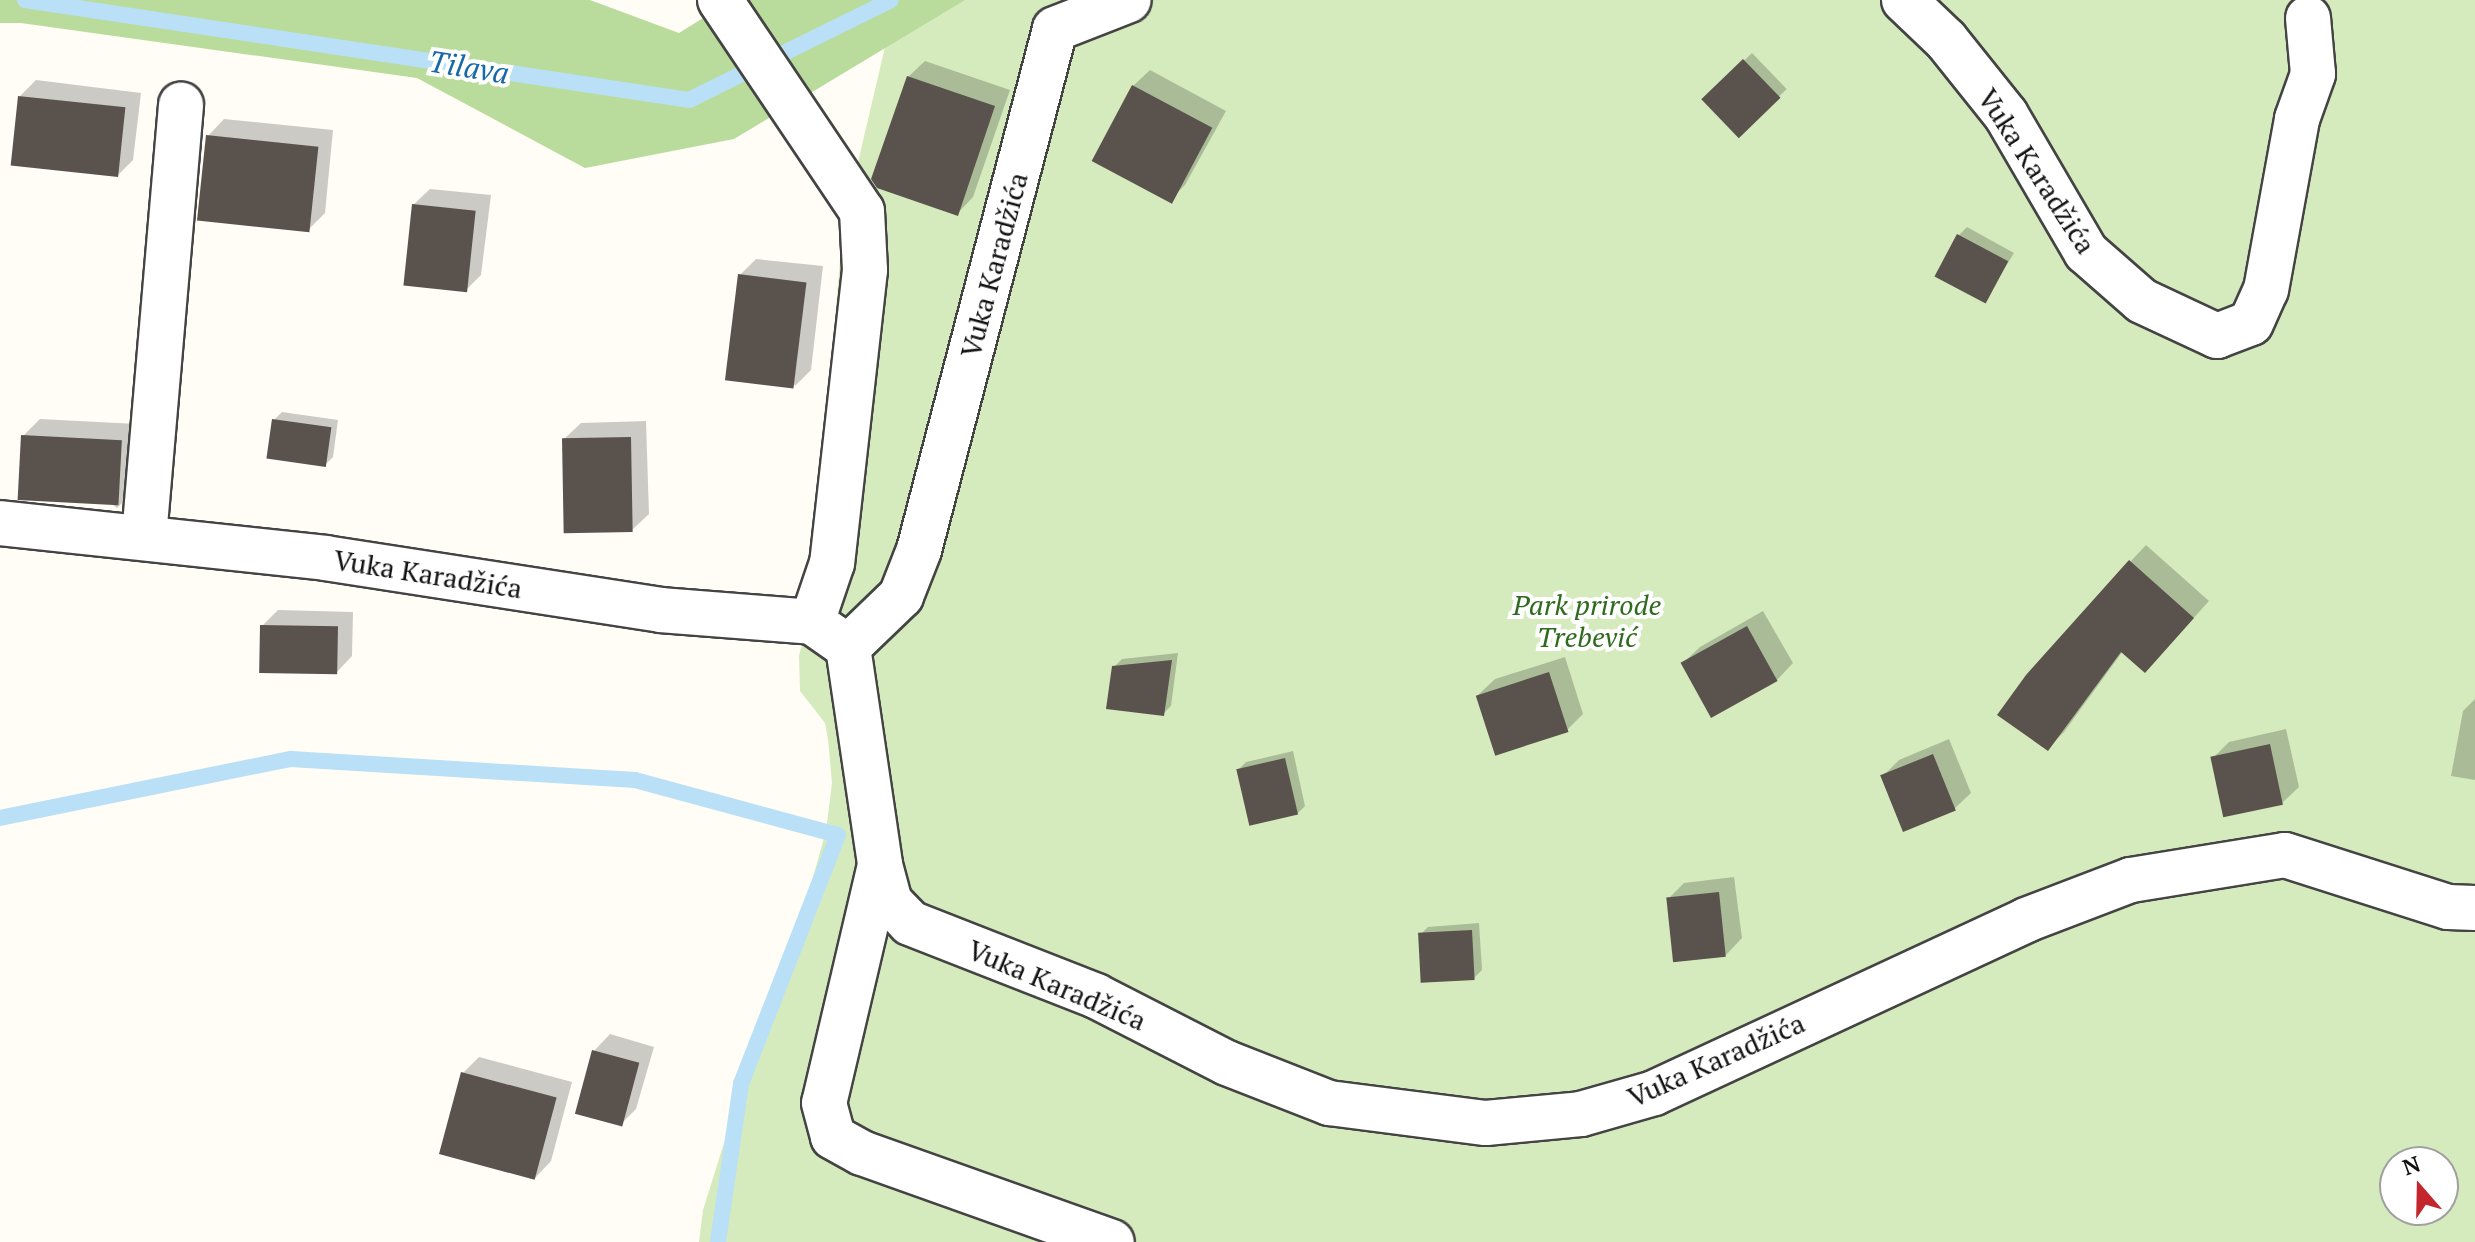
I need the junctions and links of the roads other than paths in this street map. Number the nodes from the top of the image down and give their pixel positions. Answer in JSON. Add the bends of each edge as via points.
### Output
{"nodes":[{"id":1,"x":1129,"y":0,"type":"edge"},
{"id":2,"x":1904,"y":0,"type":"edge"},
{"id":3,"x":1046,"y":15,"type":"edge"},
{"id":4,"x":732,"y":17,"type":"edge"},
{"id":5,"x":2308,"y":18,"type":"dead end"},
{"id":6,"x":181,"y":105,"type":"dead end"},
{"id":7,"x":0,"y":523,"type":"edge"},
{"id":8,"x":144,"y":537,"type":"junction"},
{"id":9,"x":812,"y":622,"type":"junction"},
{"id":10,"x":848,"y":647,"type":"junction"},
{"id":11,"x":880,"y":865,"type":"junction"},
{"id":12,"x":2475,"y":908,"type":"edge"},
{"id":13,"x":1112,"y":1242,"type":"edge"}],
"edges":[{"from":1,"to":3,"type":"street","name":"Vuka Karadžića"},
{"from":2,"to":5,"type":"street","name":"Vuka Karadžića","via":[[1946,40],[2006,115],[2086,252],[2142,301],[2217,336],[2251,323],[2266,290],[2297,119],[2313,74]]},
{"from":3,"to":10,"type":"street","name":"Vuka Karadžića","via":[[919,550],[901,596]]},
{"from":4,"to":9,"type":"street","via":[[862,211],[865,270],[832,563]]},
{"from":6,"to":8,"type":"street"},
{"from":7,"to":8,"type":"street","name":"Vuka Karadžića"},
{"from":8,"to":9,"type":"street","name":"Vuka Karadžića","via":[[325,558],[660,610]]},
{"from":9,"to":10,"type":"street"},
{"from":10,"to":11,"type":"street","name":"Vuka Karadžića"},
{"from":11,"to":12,"type":"street","name":"Vuka Karadžića","via":[[890,902],[910,923],[1096,996],[1227,1063],[1329,1103],[1486,1123],[1581,1114],[1654,1093],[2026,920],[2131,880],[2285,855],[2448,907]]},
{"from":11,"to":13,"type":"street","via":[[824,1103],[833,1137],[862,1153]]}]}
